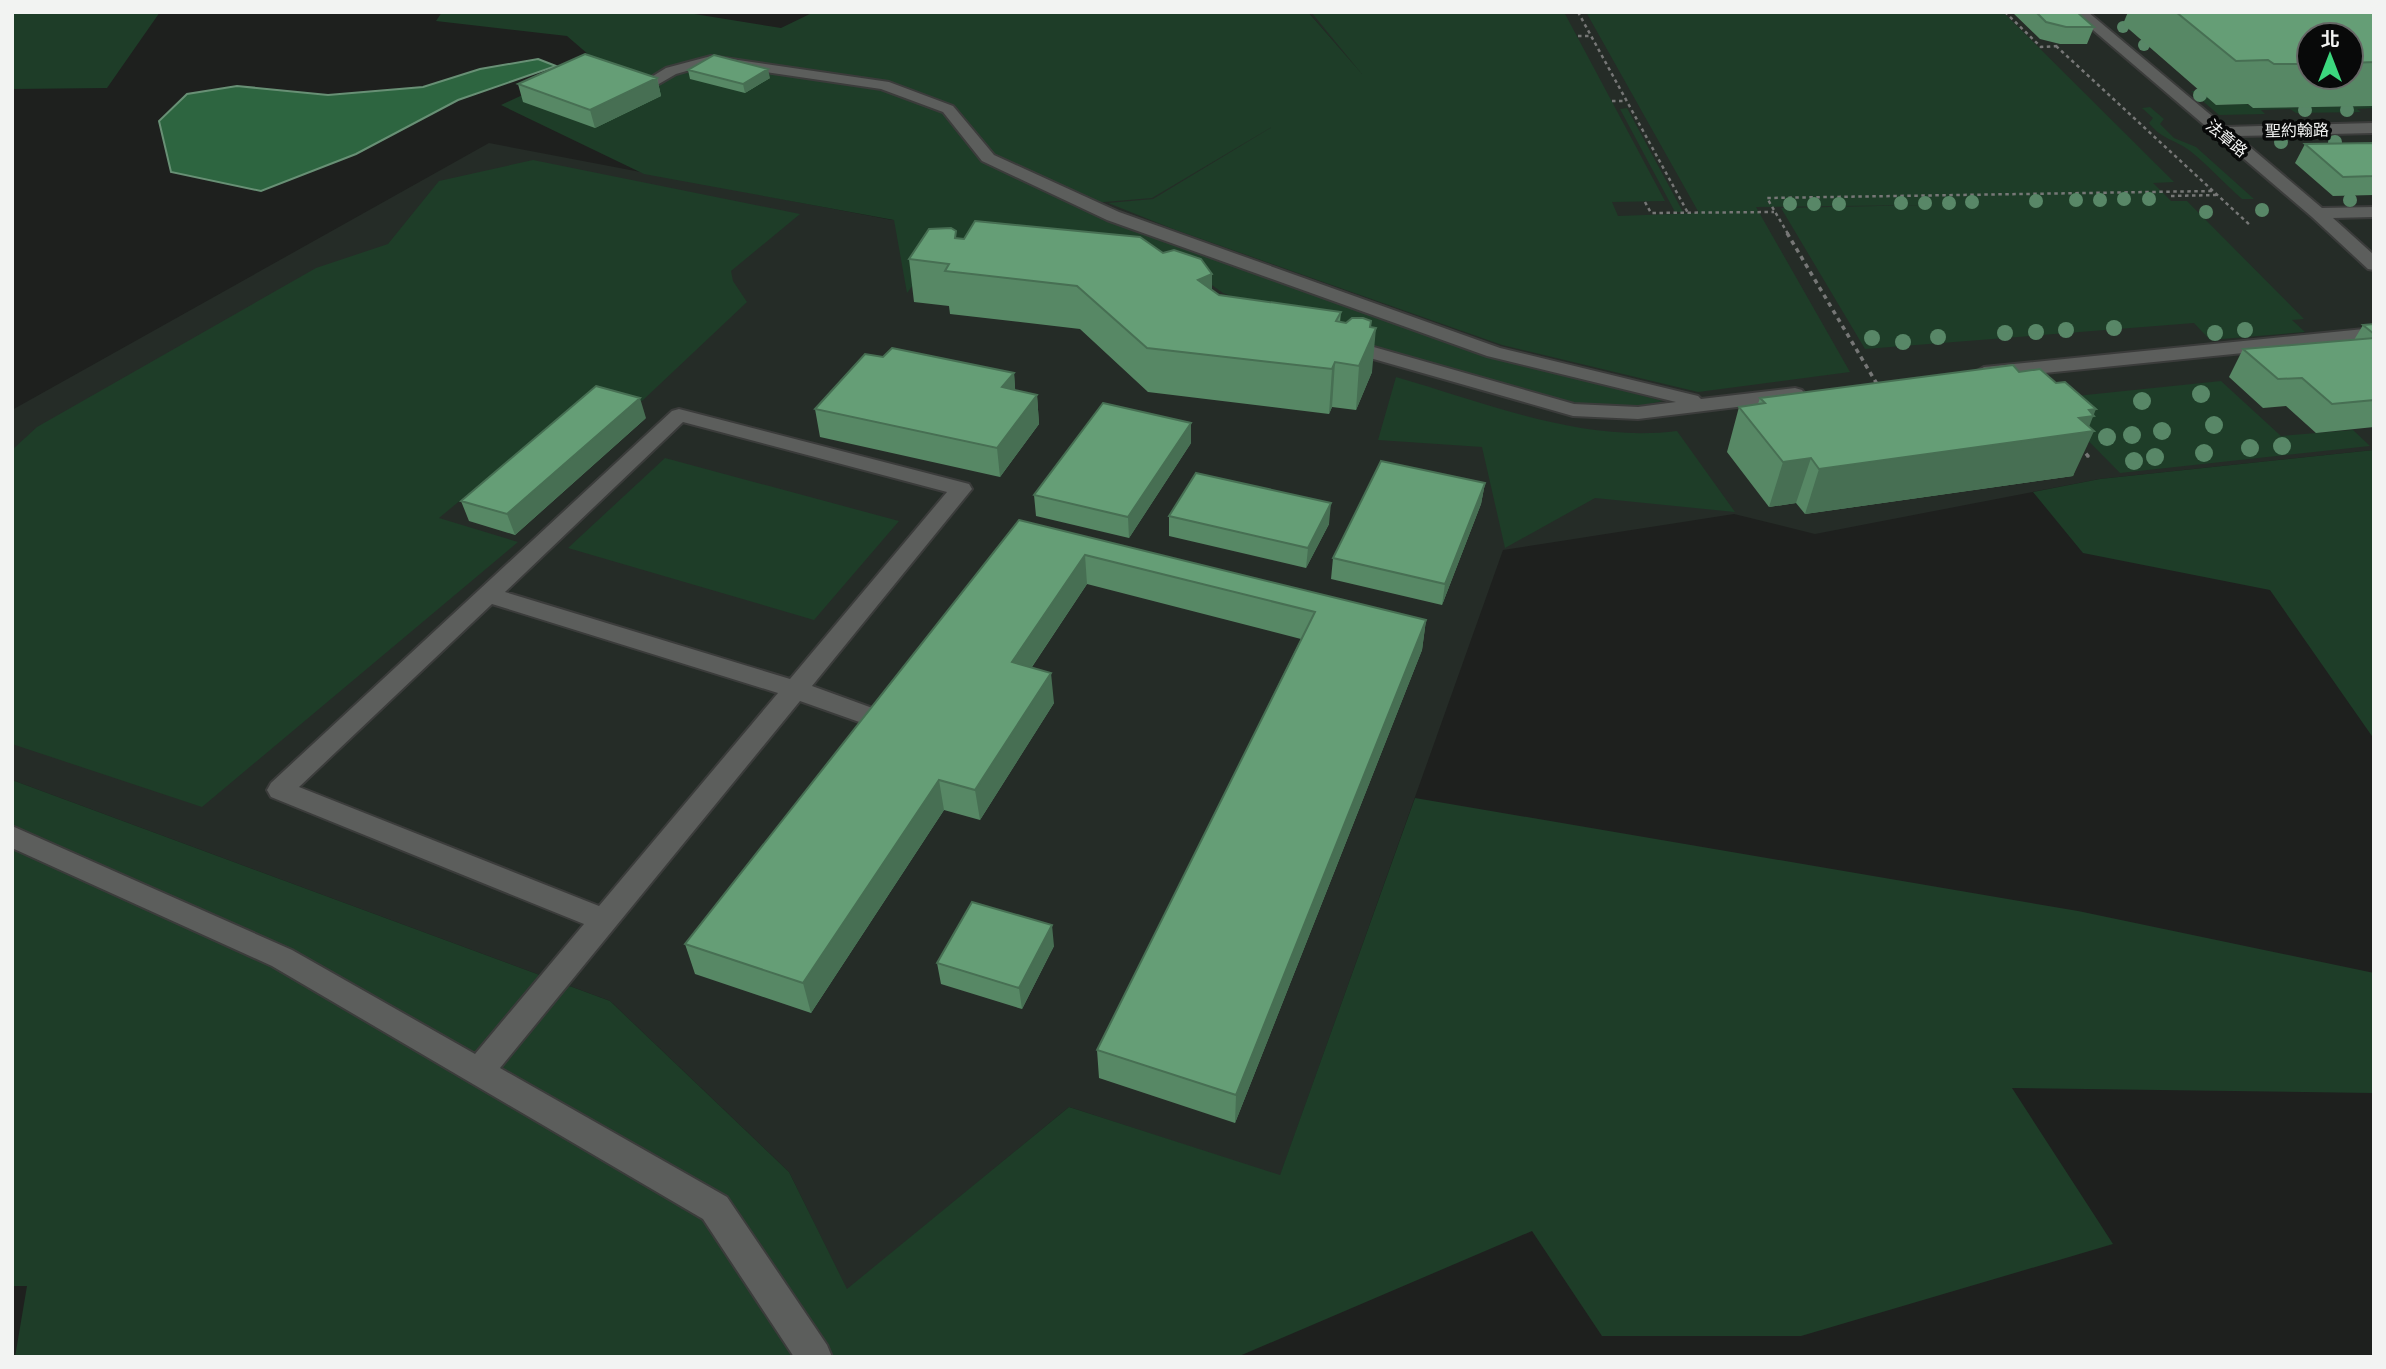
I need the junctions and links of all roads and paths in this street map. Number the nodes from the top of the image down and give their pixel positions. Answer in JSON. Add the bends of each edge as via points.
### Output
{"nodes":[{"id":1,"x":1578,"y":12,"type":"edge"},
{"id":2,"x":2079,"y":12,"type":"edge"},
{"id":3,"x":2006,"y":13,"type":"edge"},
{"id":4,"x":2027,"y":33,"type":"junction"},
{"id":5,"x":1578,"y":36,"type":"dead end"},
{"id":6,"x":1591,"y":36,"type":"junction"},
{"id":7,"x":2040,"y":39,"type":"edge"},
{"id":8,"x":640,"y":89,"type":"edge"},
{"id":9,"x":1626,"y":100,"type":"junction"},
{"id":10,"x":1612,"y":101,"type":"dead end"},
{"id":11,"x":2374,"y":128,"type":"edge"},
{"id":12,"x":2220,"y":132,"type":"junction"},
{"id":13,"x":2213,"y":191,"type":"junction"},
{"id":14,"x":2217,"y":195,"type":"junction"},
{"id":15,"x":2177,"y":201,"type":"dead end"},
{"id":16,"x":1645,"y":202,"type":"dead end"},
{"id":17,"x":1775,"y":212,"type":"junction"},
{"id":18,"x":2374,"y":212,"type":"edge"},
{"id":19,"x":1688,"y":213,"type":"junction"},
{"id":20,"x":2318,"y":213,"type":"junction"},
{"id":21,"x":2251,"y":226,"type":"dead end"},
{"id":22,"x":2374,"y":265,"type":"edge"},
{"id":23,"x":2374,"y":334,"type":"edge"},
{"id":24,"x":1325,"y":338,"type":"edge"},
{"id":25,"x":1968,"y":375,"type":"edge"},
{"id":26,"x":1877,"y":384,"type":"joint"},
{"id":27,"x":1705,"y":404,"type":"junction"},
{"id":28,"x":2079,"y":446,"type":"edge"},
{"id":29,"x":2073,"y":448,"type":"edge"},
{"id":30,"x":490,"y":595,"type":"junction"},
{"id":31,"x":796,"y":690,"type":"junction"},
{"id":32,"x":888,"y":723,"type":"edge"},
{"id":33,"x":12,"y":836,"type":"edge"},
{"id":34,"x":604,"y":920,"type":"junction"},
{"id":35,"x":479,"y":1072,"type":"junction"},
{"id":36,"x":815,"y":1357,"type":"edge"}],
"edges":[{"from":1,"to":6,"type":"path"},
{"from":2,"to":12,"type":"lane","name":"法章路"},
{"from":3,"to":4,"type":"path"},
{"from":4,"to":7,"type":"path"},
{"from":4,"to":13,"type":"path","via":[[2041,47],[2056,46]]},
{"from":5,"to":6,"type":"path"},
{"from":6,"to":9,"type":"path"},
{"from":8,"to":27,"type":"lane","via":[[671,71],[711,60],[884,85],[948,109],[988,158],[1113,216],[1494,352]]},
{"from":9,"to":10,"type":"path"},
{"from":9,"to":19,"type":"path"},
{"from":11,"to":12,"type":"lane","name":"聖約翰路"},
{"from":12,"to":20,"type":"lane","name":"法章路"},
{"from":13,"to":14,"type":"path"},
{"from":13,"to":17,"type":"path","via":[[1767,198]]},
{"from":14,"to":15,"type":"path","via":[[2171,196]]},
{"from":14,"to":21,"type":"path"},
{"from":16,"to":19,"type":"path","via":[[1651,213]]},
{"from":17,"to":19,"type":"path"},
{"from":17,"to":26,"type":"path"},
{"from":18,"to":20,"type":"lane"},
{"from":20,"to":22,"type":"lane","name":"法章路"},
{"from":23,"to":25,"type":"lane"},
{"from":24,"to":27,"type":"lane","via":[[1573,410],[1638,413]]},
{"from":26,"to":27,"type":"lane"},
{"from":28,"to":29,"type":"path","via":[[2088,456]]},
{"from":30,"to":31,"type":"lane"},
{"from":30,"to":31,"type":"lane","via":[[679,415],[961,489]]},
{"from":30,"to":34,"type":"lane","via":[[280,790]]},
{"from":31,"to":32,"type":"lane"},
{"from":31,"to":34,"type":"lane"},
{"from":33,"to":35,"type":"lane","via":[[282,958]]},
{"from":34,"to":35,"type":"lane"},
{"from":35,"to":36,"type":"lane","via":[[715,1208]]}]}
